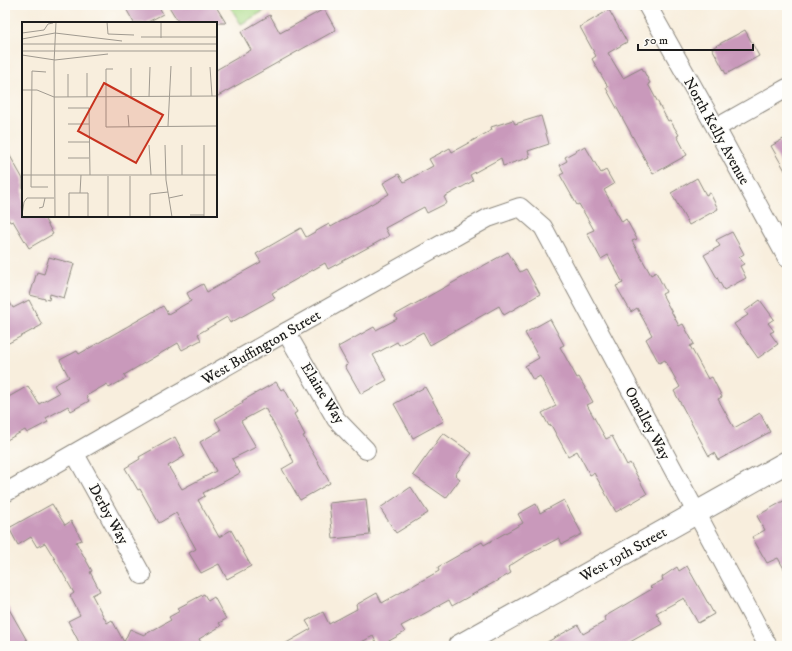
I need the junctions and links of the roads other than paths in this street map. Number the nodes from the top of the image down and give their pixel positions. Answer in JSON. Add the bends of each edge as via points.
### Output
{"nodes":[{"id":1,"x":647,"y":5,"type":"edge"},
{"id":2,"x":787,"y":88,"type":"edge"},
{"id":3,"x":716,"y":128,"type":"junction"},
{"id":4,"x":520,"y":207,"type":"joint"},
{"id":5,"x":787,"y":258,"type":"edge"},
{"id":6,"x":286,"y":332,"type":"junction"},
{"id":7,"x":366,"y":450,"type":"dead end"},
{"id":8,"x":75,"y":454,"type":"junction"},
{"id":9,"x":787,"y":462,"type":"edge"},
{"id":10,"x":5,"y":493,"type":"edge"},
{"id":11,"x":696,"y":513,"type":"junction"},
{"id":12,"x":142,"y":575,"type":"dead end"},
{"id":13,"x":459,"y":646,"type":"edge"},
{"id":14,"x":768,"y":646,"type":"edge"}],
"edges":[{"from":1,"to":3,"type":"street","name":"North Kelly Avenue"},
{"from":2,"to":3,"type":"street"},
{"from":3,"to":5,"type":"street","name":"North Kelly Avenue"},
{"from":4,"to":6,"type":"street","name":"West Buffington Street","via":[[488,218]]},
{"from":4,"to":11,"type":"street","name":"Omalley Way","via":[[543,228]]},
{"from":6,"to":7,"type":"street","name":"Elaine Way","via":[[336,419]]},
{"from":6,"to":8,"type":"street","name":"West Buffington Street"},
{"from":8,"to":10,"type":"street","name":"West Buffington Street"},
{"from":8,"to":12,"type":"street","name":"Derby Way"},
{"from":9,"to":11,"type":"main road","name":"West 19th Street"},
{"from":11,"to":13,"type":"main road","name":"West 19th Street"},
{"from":11,"to":14,"type":"street","name":"Omalley Way"}]}
